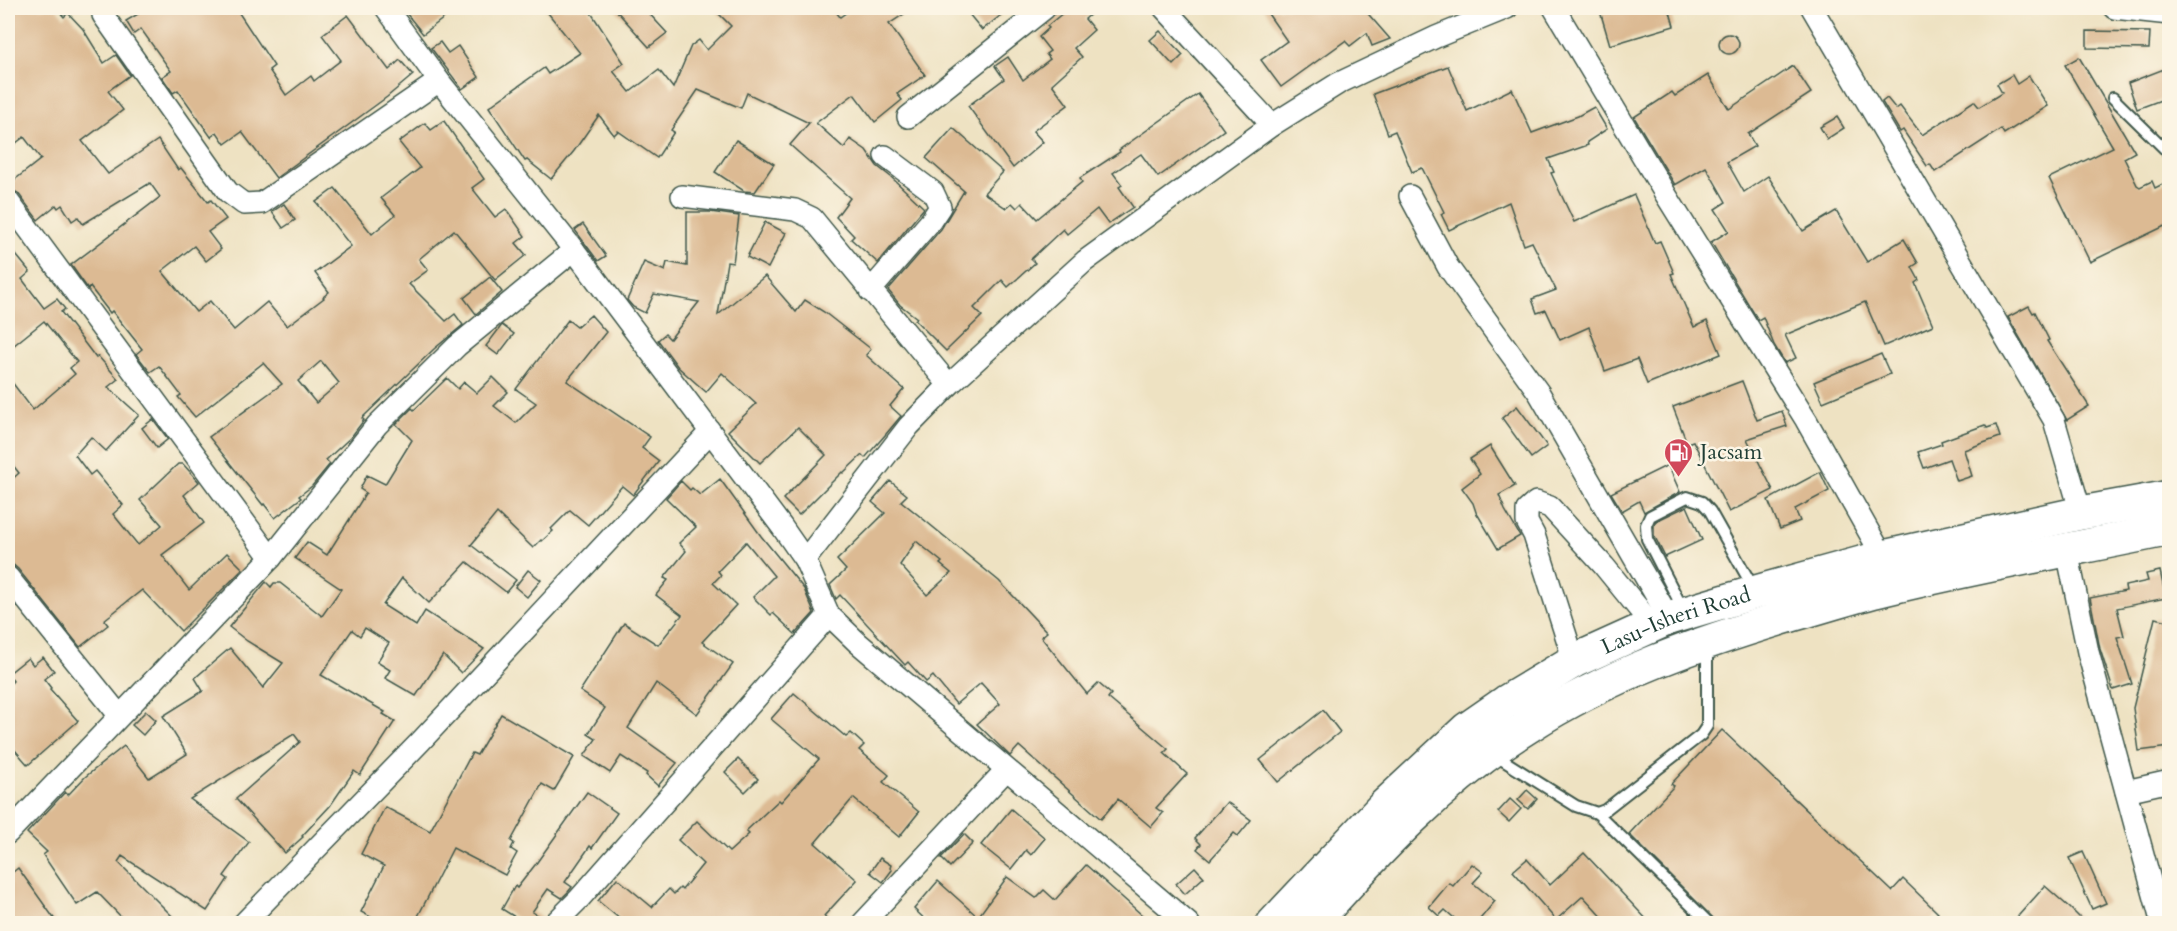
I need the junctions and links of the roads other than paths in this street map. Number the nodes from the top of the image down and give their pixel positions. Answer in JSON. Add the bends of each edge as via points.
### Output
{"nodes":[{"id":1,"x":386,"y":8,"type":"edge"},
{"id":2,"x":1045,"y":8,"type":"edge"},
{"id":3,"x":1164,"y":8,"type":"edge"},
{"id":4,"x":1507,"y":8,"type":"edge"},
{"id":5,"x":1554,"y":8,"type":"edge"},
{"id":6,"x":1812,"y":8,"type":"edge"},
{"id":7,"x":2127,"y":8,"type":"edge"},
{"id":8,"x":2169,"y":14,"type":"edge"},
{"id":9,"x":103,"y":15,"type":"dead end"},
{"id":10,"x":439,"y":81,"type":"junction"},
{"id":11,"x":2112,"y":98,"type":"dead end"},
{"id":12,"x":908,"y":117,"type":"dead end"},
{"id":13,"x":1272,"y":125,"type":"junction"},
{"id":14,"x":2169,"y":154,"type":"edge"},
{"id":15,"x":885,"y":156,"type":"dead end"},
{"id":16,"x":682,"y":196,"type":"dead end"},
{"id":17,"x":1410,"y":196,"type":"dead end"},
{"id":18,"x":8,"y":201,"type":"edge"},
{"id":19,"x":574,"y":250,"type":"junction"},
{"id":20,"x":870,"y":291,"type":"junction"},
{"id":21,"x":949,"y":385,"type":"junction"},
{"id":22,"x":710,"y":432,"type":"junction"},
{"id":23,"x":2169,"y":497,"type":"edge"},
{"id":24,"x":2081,"y":513,"type":"junction"},
{"id":25,"x":2169,"y":529,"type":"edge"},
{"id":26,"x":2067,"y":551,"type":"junction"},
{"id":27,"x":1883,"y":557,"type":"junction"},
{"id":28,"x":271,"y":558,"type":"junction"},
{"id":29,"x":805,"y":560,"type":"junction"},
{"id":30,"x":8,"y":577,"type":"edge"},
{"id":31,"x":1756,"y":592,"type":"junction"},
{"id":32,"x":830,"y":615,"type":"junction"},
{"id":33,"x":1669,"y":619,"type":"junction"},
{"id":34,"x":1707,"y":642,"type":"junction"},
{"id":35,"x":1574,"y":661,"type":"junction"},
{"id":36,"x":119,"y":715,"type":"junction"},
{"id":37,"x":1490,"y":752,"type":"junction"},
{"id":38,"x":1006,"y":770,"type":"junction"},
{"id":39,"x":2169,"y":782,"type":"edge"},
{"id":40,"x":2127,"y":791,"type":"junction"},
{"id":41,"x":1597,"y":813,"type":"junction"},
{"id":42,"x":8,"y":833,"type":"edge"},
{"id":43,"x":243,"y":924,"type":"edge"},
{"id":44,"x":554,"y":924,"type":"edge"},
{"id":45,"x":862,"y":924,"type":"edge"},
{"id":46,"x":1189,"y":924,"type":"edge"},
{"id":47,"x":1273,"y":924,"type":"edge"},
{"id":48,"x":1312,"y":924,"type":"edge"},
{"id":49,"x":1710,"y":924,"type":"edge"},
{"id":50,"x":2163,"y":924,"type":"edge"}],
"edges":[{"from":1,"to":10,"type":"street"},
{"from":2,"to":12,"type":"street"},
{"from":3,"to":13,"type":"street"},
{"from":4,"to":13,"type":"street","via":[[1339,83]]},
{"from":5,"to":27,"type":"street","via":[[1811,428]]},
{"from":6,"to":24,"type":"street","via":[[2054,420]]},
{"from":7,"to":8,"type":"street"},
{"from":9,"to":10,"type":"street","via":[[228,192],[244,204],[262,202]]},
{"from":10,"to":19,"type":"street"},
{"from":11,"to":14,"type":"lane"},
{"from":13,"to":21,"type":"street","via":[[1085,261]]},
{"from":15,"to":20,"type":"street","via":[[933,192],[940,207]]},
{"from":16,"to":20,"type":"street","via":[[795,210],[812,218]]},
{"from":17,"to":33,"type":"street","via":[[1448,267],[1539,393]]},
{"from":18,"to":28,"type":"street"},
{"from":19,"to":22,"type":"street"},
{"from":19,"to":28,"type":"street","via":[[457,346],[377,425]]},
{"from":20,"to":21,"type":"street"},
{"from":21,"to":29,"type":"street","via":[[909,426]]},
{"from":22,"to":29,"type":"street"},
{"from":22,"to":43,"type":"street","via":[[421,741]]},
{"from":23,"to":24,"type":"main road","name":"Lasu-Isheri Road"},
{"from":24,"to":27,"type":"main road","name":"Lasu-Isheri Road"},
{"from":25,"to":26,"type":"main road","name":"Lasu-Isheri Road"},
{"from":26,"to":34,"type":"main road","name":"Lasu-Isheri Road","via":[[1883,589]]},
{"from":26,"to":40,"type":"street","via":[[2088,652]]},
{"from":27,"to":31,"type":"main road","name":"Lasu-Isheri Road"},
{"from":28,"to":36,"type":"street"},
{"from":29,"to":32,"type":"street"},
{"from":30,"to":36,"type":"street"},
{"from":31,"to":33,"type":"main road","name":"Lasu-Isheri Road"},
{"from":31,"to":33,"type":"lane","via":[[1710,511],[1702,502],[1687,497],[1650,516],[1646,525]]},
{"from":32,"to":38,"type":"street"},
{"from":32,"to":44,"type":"street"},
{"from":33,"to":35,"type":"main road","name":"Lasu-Isheri Road"},
{"from":33,"to":35,"type":"street","via":[[1604,566],[1550,507],[1536,502],[1527,510],[1527,522]]},
{"from":34,"to":37,"type":"main road","name":"Lasu-Isheri Road","via":[[1618,677],[1562,706]]},
{"from":34,"to":41,"type":"lane","via":[[1707,726],[1701,735]]},
{"from":35,"to":47,"type":"main road","name":"Lasu-Isheri Road","via":[[1467,729],[1429,762]]},
{"from":36,"to":42,"type":"street"},
{"from":37,"to":41,"type":"lane","via":[[1576,806]]},
{"from":37,"to":48,"type":"main road","name":"Lasu-Isheri Road","via":[[1399,829]]},
{"from":38,"to":45,"type":"street"},
{"from":38,"to":46,"type":"street"},
{"from":39,"to":40,"type":"street"},
{"from":40,"to":50,"type":"street"},
{"from":41,"to":49,"type":"lane"}]}
